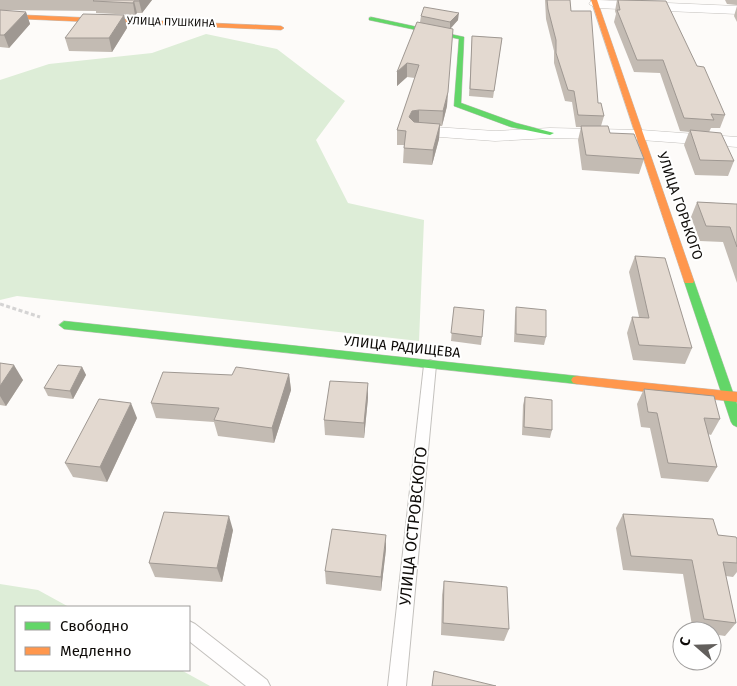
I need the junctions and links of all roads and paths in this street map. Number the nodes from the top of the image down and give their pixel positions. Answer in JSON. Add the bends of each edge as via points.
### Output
{"nodes":[{"id":1,"x":595,"y":2,"type":"edge"},
{"id":2,"x":737,"y":10,"type":"edge"},
{"id":3,"x":0,"y":16,"type":"edge"},
{"id":4,"x":371,"y":19,"type":"dead end"},
{"id":5,"x":281,"y":28,"type":"dead end"},
{"id":6,"x":419,"y":130,"type":"edge"},
{"id":7,"x":550,"y":133,"type":"junction"},
{"id":8,"x":641,"y":135,"type":"junction"},
{"id":9,"x":737,"y":142,"type":"edge"},
{"id":10,"x":0,"y":304,"type":"edge"},
{"id":11,"x":64,"y":325,"type":"joint"},
{"id":12,"x":430,"y":365,"type":"junction"},
{"id":13,"x":733,"y":396,"type":"edge"},
{"id":14,"x":737,"y":422,"type":"edge"},
{"id":15,"x":190,"y":631,"type":"edge"},
{"id":16,"x":262,"y":686,"type":"edge"},
{"id":17,"x":397,"y":686,"type":"edge"}],
"edges":[{"from":1,"to":2,"type":"street"},
{"from":1,"to":8,"type":"street","name":"УЛИЦА ГОРЬКОГО"},
{"from":3,"to":5,"type":"street","name":"УЛИЦА ПУШКИНА"},
{"from":4,"to":7,"type":"street","via":[[462,38],[457,104],[514,125]]},
{"from":6,"to":7,"type":"street","via":[[495,136]]},
{"from":7,"to":8,"type":"street"},
{"from":8,"to":9,"type":"street"},
{"from":8,"to":13,"type":"street","name":"УЛИЦА ГОРЬКОГО"},
{"from":10,"to":11,"type":"path"},
{"from":11,"to":12,"type":"street","name":"УЛИЦА РАДИЩЕВА"},
{"from":12,"to":13,"type":"street","name":"УЛИЦА РАДИЩЕВА"},
{"from":12,"to":17,"type":"lane","name":"УЛИЦА ОСТРОВСКОГО"},
{"from":13,"to":14,"type":"street","name":"УЛИЦА ГОРЬКОГО"},
{"from":15,"to":16,"type":"lane"}]}
